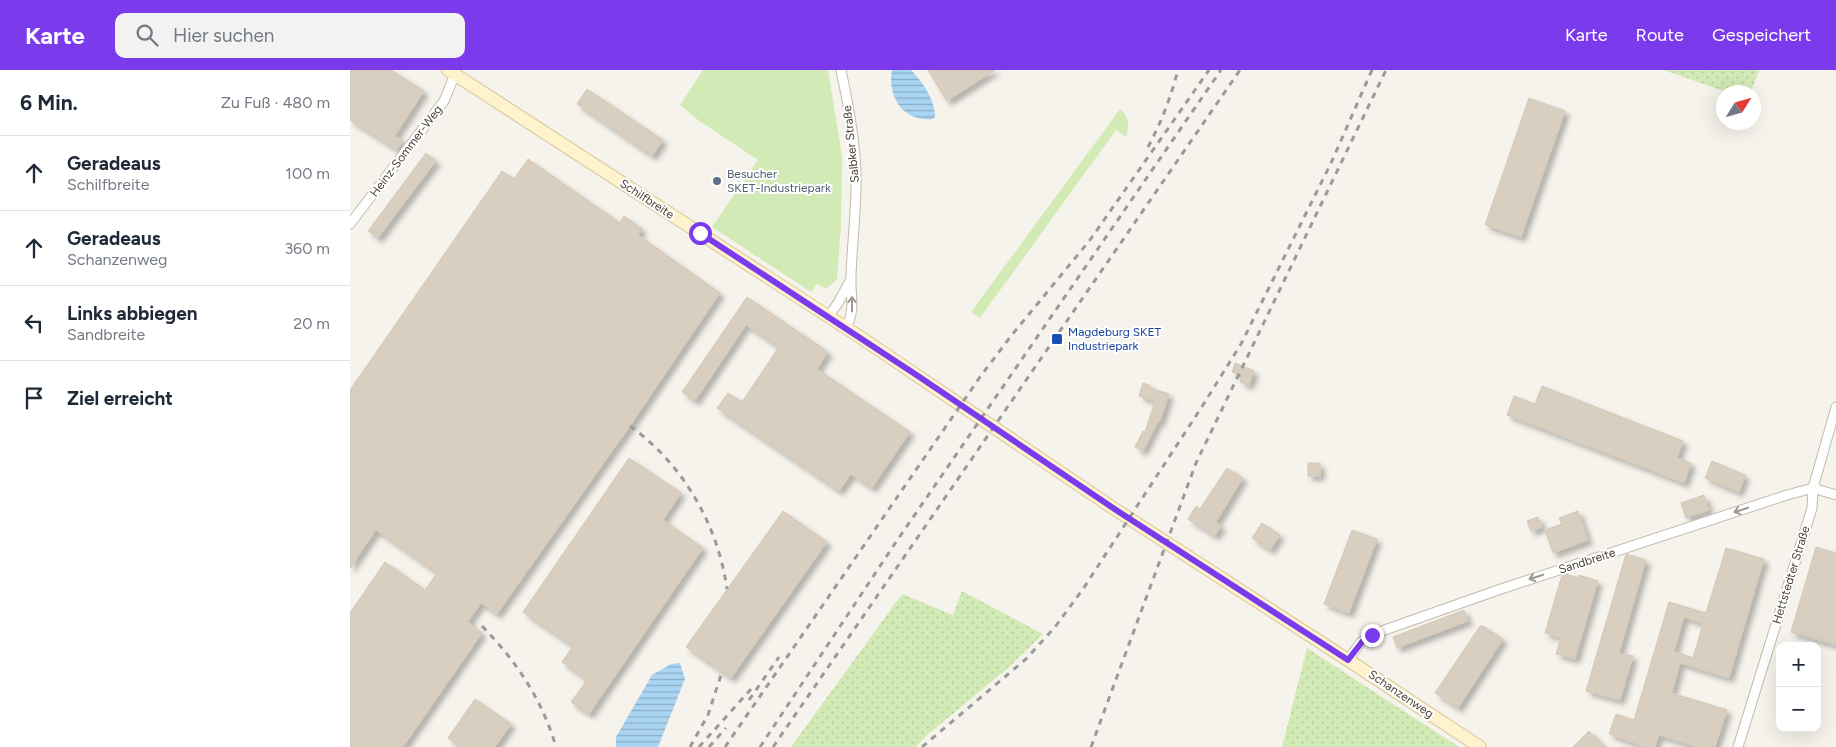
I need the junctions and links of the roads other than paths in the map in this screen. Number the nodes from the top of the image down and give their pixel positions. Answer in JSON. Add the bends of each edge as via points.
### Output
{"nodes":[{"id":1,"x":841,"y":70,"type":"edge"},
{"id":2,"x":452,"y":72,"type":"edge"},
{"id":3,"x":350,"y":224,"type":"edge"},
{"id":4,"x":851,"y":278,"type":"junction"},
{"id":5,"x":828,"y":317,"type":"junction"},
{"id":6,"x":846,"y":328,"type":"junction"},
{"id":7,"x":1836,"y":407,"type":"edge"},
{"id":8,"x":1812,"y":488,"type":"junction"},
{"id":9,"x":1836,"y":495,"type":"edge"},
{"id":10,"x":1348,"y":660,"type":"junction"},
{"id":11,"x":1480,"y":747,"type":"edge"},
{"id":12,"x":1738,"y":747,"type":"edge"}],
"edges":[{"from":1,"to":4,"type":"street","name":"Salbker Straße","via":[[856,172]]},
{"from":2,"to":3,"type":"street","name":"Heinz-Sommer-Weg","via":[[444,101]]},
{"from":2,"to":5,"type":"main road","name":"Schilfbreite"},
{"from":4,"to":5,"type":"street","name":"Salbker Straße"},
{"from":6,"to":4,"type":"street","name":"Salbker Straße","one_way":true,"via":[[851,318]]},
{"from":5,"to":6,"type":"main road","name":"Schilfbreite"},
{"from":6,"to":10,"type":"main road","name":"Schanzenweg","via":[[1116,510]]},
{"from":7,"to":8,"type":"street","name":"Hettstedter Straße"},
{"from":8,"to":9,"type":"street"},
{"from":8,"to":10,"type":"street","name":"Sandbreite","one_way":true,"via":[[1398,624],[1362,642]]},
{"from":8,"to":12,"type":"street","name":"Hettstedter Straße","via":[[1812,508]]},
{"from":10,"to":11,"type":"main road","name":"Schanzenweg"}]}
